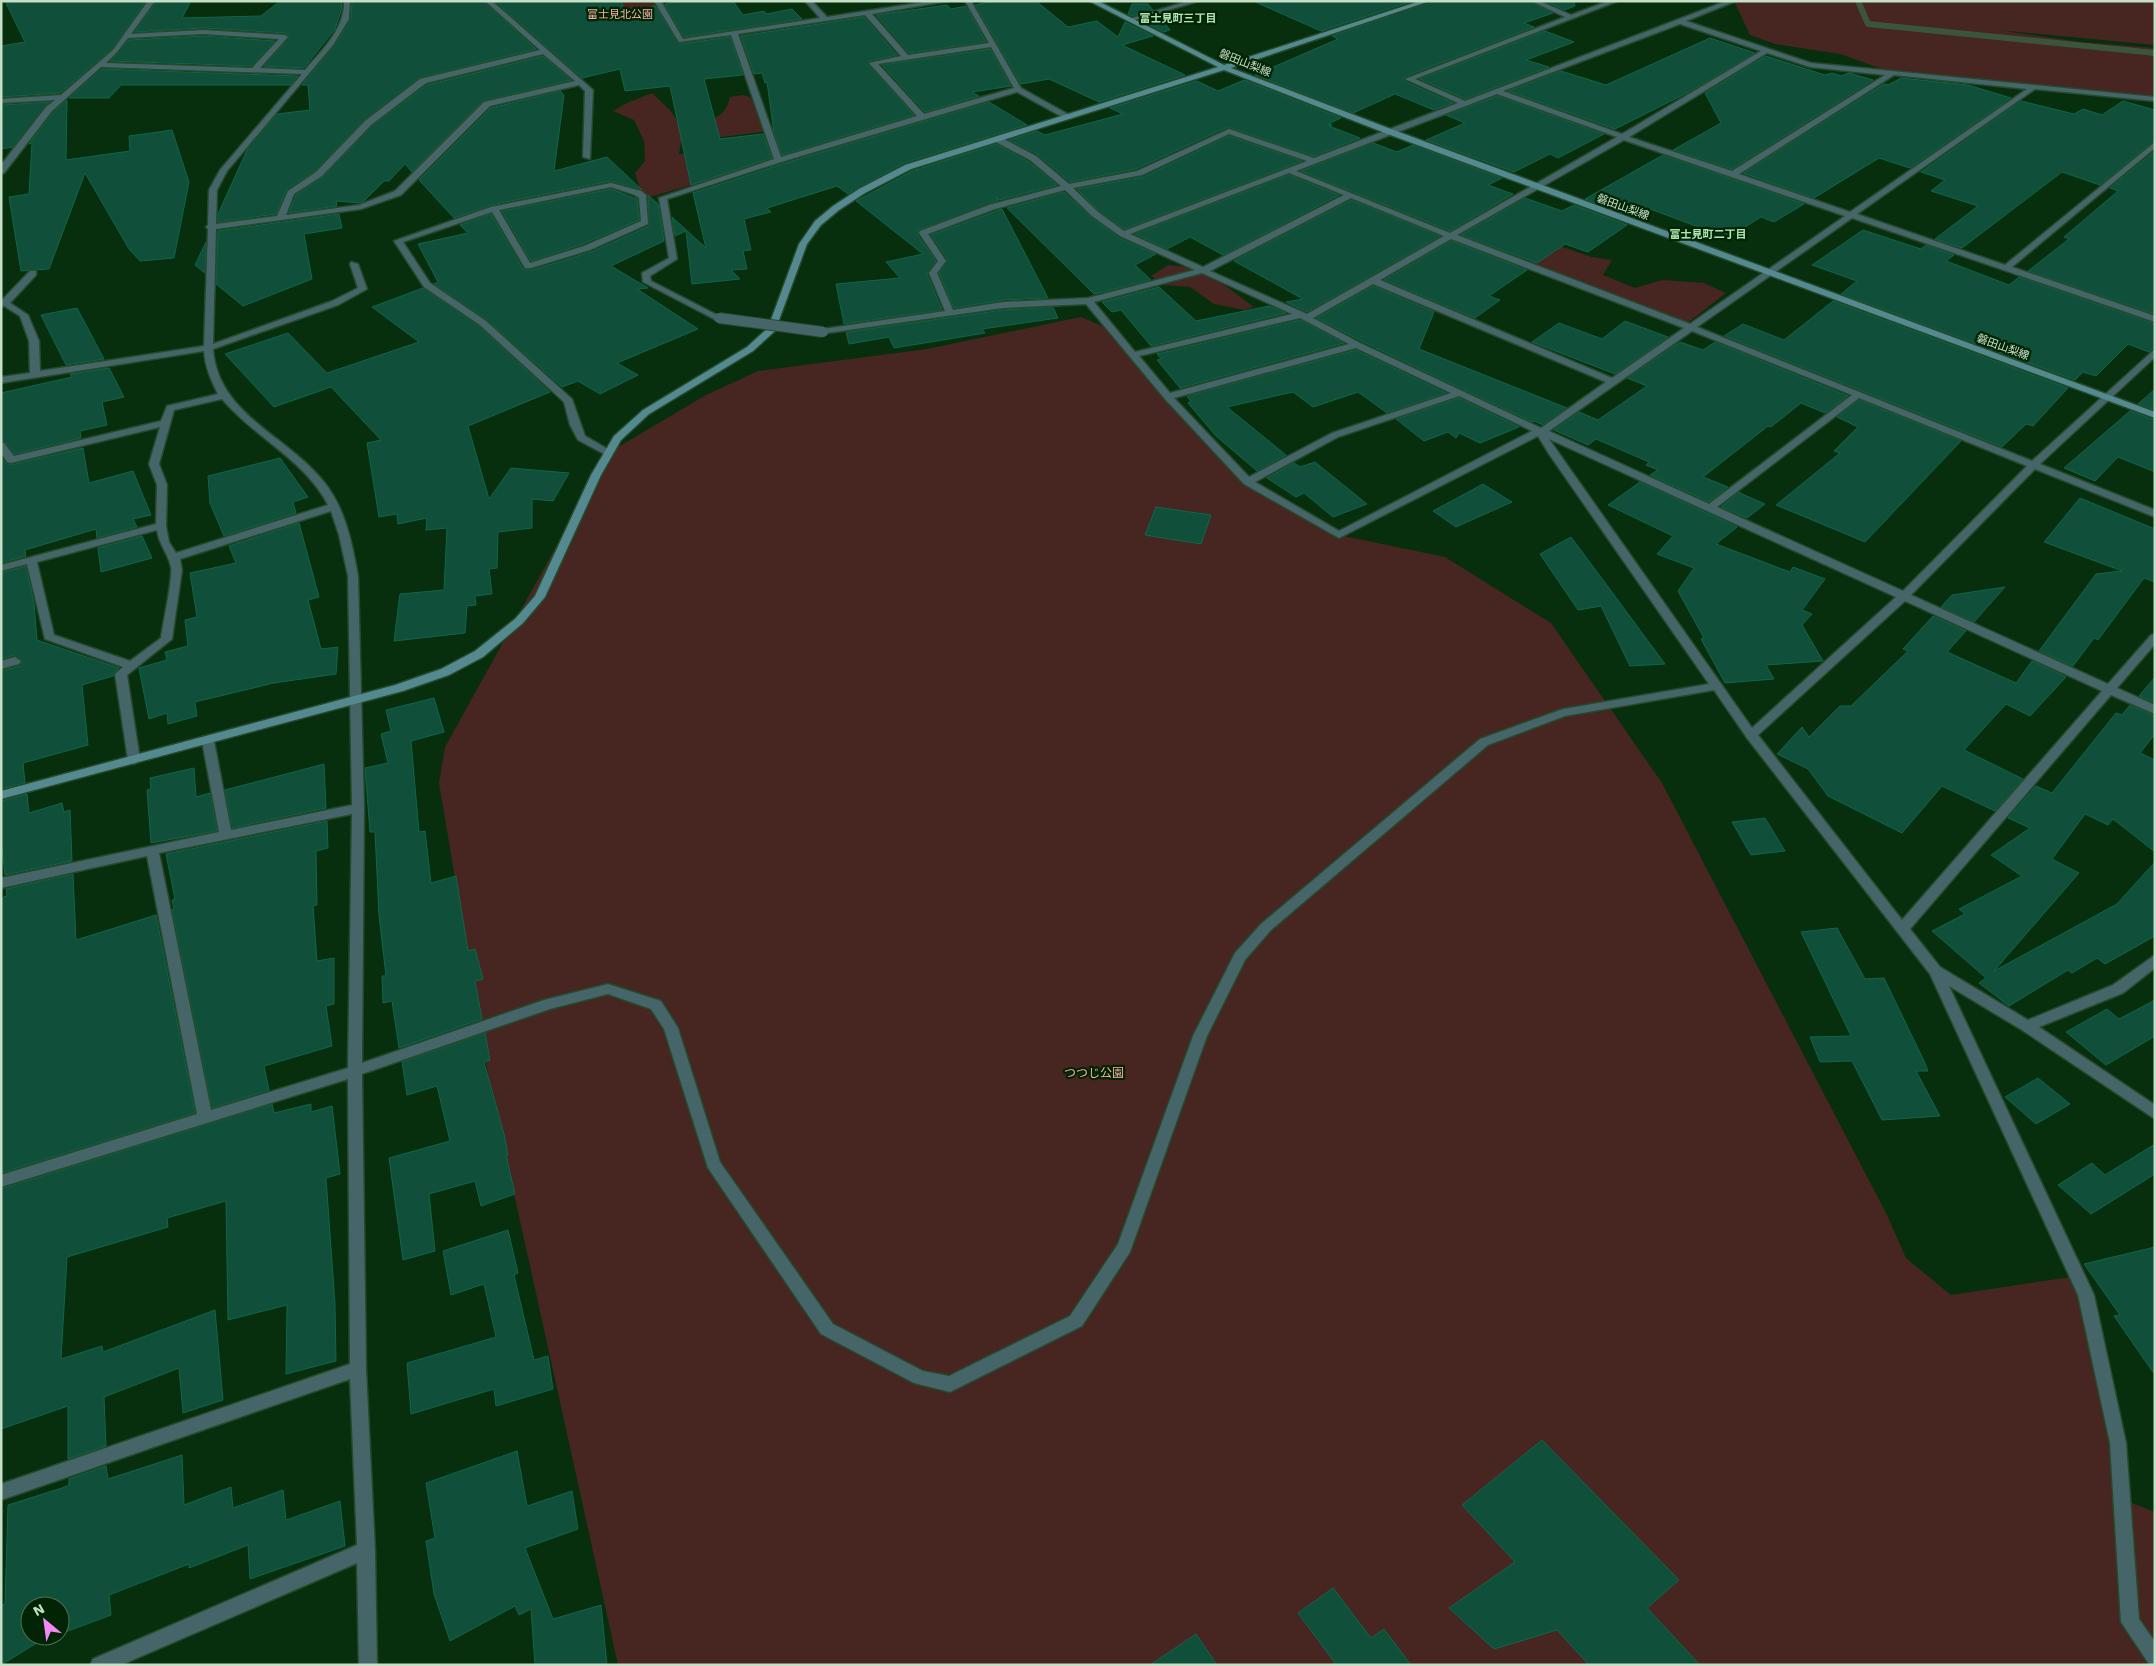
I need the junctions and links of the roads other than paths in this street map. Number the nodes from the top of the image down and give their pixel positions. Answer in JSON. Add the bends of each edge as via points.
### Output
{"nodes":[{"id":1,"x":152,"y":1,"type":"edge"},
{"id":2,"x":347,"y":1,"type":"edge"},
{"id":3,"x":488,"y":1,"type":"edge"},
{"id":4,"x":657,"y":1,"type":"edge"},
{"id":5,"x":808,"y":1,"type":"edge"},
{"id":6,"x":946,"y":1,"type":"edge"},
{"id":7,"x":968,"y":1,"type":"edge"},
{"id":8,"x":1092,"y":1,"type":"edge"},
{"id":9,"x":1428,"y":1,"type":"edge"},
{"id":10,"x":1534,"y":1,"type":"edge"},
{"id":11,"x":1615,"y":1,"type":"edge"},
{"id":12,"x":1733,"y":1,"type":"edge"},
{"id":13,"x":1193,"y":2,"type":"edge"},
{"id":14,"x":866,"y":12,"type":"junction"},
{"id":15,"x":1571,"y":17,"type":"junction"},
{"id":16,"x":824,"y":18,"type":"junction"},
{"id":17,"x":1129,"y":20,"type":"junction"},
{"id":18,"x":1679,"y":21,"type":"junction"},
{"id":19,"x":734,"y":34,"type":"junction"},
{"id":20,"x":126,"y":36,"type":"junction"},
{"id":21,"x":993,"y":45,"type":"junction"},
{"id":22,"x":1767,"y":50,"type":"junction"},
{"id":23,"x":545,"y":51,"type":"junction"},
{"id":24,"x":906,"y":57,"type":"junction"},
{"id":25,"x":99,"y":64,"type":"junction"},
{"id":26,"x":1223,"y":67,"type":"junction"},
{"id":27,"x":254,"y":70,"type":"junction"},
{"id":28,"x":307,"y":72,"type":"junction"},
{"id":29,"x":1893,"y":73,"type":"junction"},
{"id":30,"x":581,"y":82,"type":"junction"},
{"id":31,"x":2034,"y":87,"type":"junction"},
{"id":32,"x":1018,"y":89,"type":"junction"},
{"id":33,"x":1496,"y":91,"type":"junction"},
{"id":34,"x":62,"y":97,"type":"junction"},
{"id":35,"x":2155,"y":99,"type":"edge"},
{"id":36,"x":1,"y":101,"type":"edge"},
{"id":37,"x":1463,"y":103,"type":"junction"},
{"id":38,"x":1069,"y":117,"type":"junction"},
{"id":39,"x":922,"y":118,"type":"junction"},
{"id":40,"x":1388,"y":131,"type":"junction"},
{"id":41,"x":1623,"y":136,"type":"junction"},
{"id":42,"x":997,"y":139,"type":"junction"},
{"id":43,"x":2154,"y":144,"type":"edge"},
{"id":44,"x":587,"y":157,"type":"dead end"},
{"id":45,"x":778,"y":160,"type":"junction"},
{"id":46,"x":1312,"y":160,"type":"junction"},
{"id":47,"x":1288,"y":170,"type":"junction"},
{"id":48,"x":1,"y":171,"type":"edge"},
{"id":49,"x":1733,"y":174,"type":"junction"},
{"id":50,"x":1536,"y":186,"type":"junction"},
{"id":51,"x":1068,"y":187,"type":"junction"},
{"id":52,"x":1349,"y":196,"type":"junction"},
{"id":53,"x":494,"y":209,"type":"junction"},
{"id":54,"x":1851,"y":216,"type":"junction"},
{"id":55,"x":280,"y":218,"type":"junction"},
{"id":56,"x":210,"y":227,"type":"junction"},
{"id":57,"x":1123,"y":234,"type":"junction"},
{"id":58,"x":1449,"y":235,"type":"junction"},
{"id":59,"x":354,"y":264,"type":"dead end"},
{"id":60,"x":2006,"y":268,"type":"junction"},
{"id":61,"x":1205,"y":270,"type":"junction"},
{"id":62,"x":33,"y":273,"type":"dead end"},
{"id":63,"x":1770,"y":273,"type":"junction"},
{"id":64,"x":1372,"y":280,"type":"junction"},
{"id":65,"x":1088,"y":301,"type":"junction"},
{"id":66,"x":3,"y":304,"type":"edge"},
{"id":67,"x":950,"y":313,"type":"junction"},
{"id":68,"x":1304,"y":317,"type":"junction"},
{"id":69,"x":2155,"y":319,"type":"edge"},
{"id":70,"x":1690,"y":327,"type":"junction"},
{"id":71,"x":1357,"y":345,"type":"junction"},
{"id":72,"x":209,"y":348,"type":"junction"},
{"id":73,"x":2155,"y":352,"type":"edge"},
{"id":74,"x":1133,"y":355,"type":"junction"},
{"id":75,"x":35,"y":375,"type":"junction"},
{"id":76,"x":1,"y":380,"type":"edge"},
{"id":77,"x":1613,"y":382,"type":"junction"},
{"id":78,"x":1460,"y":393,"type":"junction"},
{"id":79,"x":225,"y":395,"type":"junction"},
{"id":80,"x":1858,"y":395,"type":"junction"},
{"id":81,"x":1168,"y":397,"type":"junction"},
{"id":82,"x":2108,"y":397,"type":"junction"},
{"id":83,"x":2155,"y":415,"type":"edge"},
{"id":84,"x":166,"y":423,"type":"junction"},
{"id":85,"x":1540,"y":431,"type":"junction"},
{"id":86,"x":1,"y":445,"type":"edge"},
{"id":87,"x":608,"y":453,"type":"junction"},
{"id":88,"x":2033,"y":466,"type":"junction"},
{"id":89,"x":1248,"y":482,"type":"junction"},
{"id":90,"x":334,"y":506,"type":"junction"},
{"id":91,"x":1710,"y":507,"type":"junction"},
{"id":92,"x":2155,"y":514,"type":"edge"},
{"id":93,"x":161,"y":526,"type":"junction"},
{"id":94,"x":174,"y":557,"type":"junction"},
{"id":95,"x":31,"y":560,"type":"junction"},
{"id":96,"x":1,"y":568,"type":"edge"},
{"id":97,"x":1905,"y":595,"type":"junction"},
{"id":98,"x":2155,"y":637,"type":"edge"},
{"id":99,"x":15,"y":661,"type":"dead end"},
{"id":100,"x":1,"y":665,"type":"edge"},
{"id":101,"x":132,"y":666,"type":"junction"},
{"id":102,"x":1718,"y":686,"type":"junction"},
{"id":103,"x":2110,"y":689,"type":"junction"},
{"id":104,"x":355,"y":700,"type":"junction"},
{"id":105,"x":2155,"y":710,"type":"edge"},
{"id":106,"x":1751,"y":735,"type":"junction"},
{"id":107,"x":208,"y":741,"type":"junction"},
{"id":108,"x":134,"y":760,"type":"junction"},
{"id":109,"x":1,"y":795,"type":"edge"},
{"id":110,"x":358,"y":808,"type":"junction"},
{"id":111,"x":226,"y":835,"type":"junction"},
{"id":112,"x":152,"y":851,"type":"junction"},
{"id":113,"x":1,"y":883,"type":"edge"},
{"id":114,"x":1903,"y":928,"type":"junction"},
{"id":115,"x":2155,"y":960,"type":"edge"},
{"id":116,"x":1935,"y":971,"type":"junction"},
{"id":117,"x":2026,"y":1026,"type":"junction"},
{"id":118,"x":355,"y":1071,"type":"junction"},
{"id":119,"x":2155,"y":1113,"type":"edge"},
{"id":120,"x":205,"y":1117,"type":"junction"},
{"id":121,"x":1,"y":1181,"type":"edge"},
{"id":122,"x":358,"y":1369,"type":"junction"},
{"id":123,"x":1,"y":1492,"type":"edge"},
{"id":124,"x":366,"y":1550,"type":"junction"},
{"id":125,"x":2155,"y":1658,"type":"edge"},
{"id":126,"x":99,"y":1665,"type":"edge"},
{"id":127,"x":368,"y":1665,"type":"edge"}],
"edges":[{"from":1,"to":20,"type":"street"},
{"from":2,"to":28,"type":"street","via":[[344,25]]},
{"from":3,"to":23,"type":"street"},
{"from":4,"to":19,"type":"street","via":[[681,41]]},
{"from":5,"to":16,"type":"street"},
{"from":6,"to":14,"type":"street"},
{"from":7,"to":21,"type":"street"},
{"from":8,"to":17,"type":"street","name":"磐田山梨線"},
{"from":9,"to":26,"type":"street"},
{"from":10,"to":15,"type":"street"},
{"from":11,"to":15,"type":"street"},
{"from":12,"to":18,"type":"street"},
{"from":13,"to":17,"type":"street"},
{"from":14,"to":16,"type":"street"},
{"from":14,"to":24,"type":"street"},
{"from":15,"to":37,"type":"street","via":[[1409,79]]},
{"from":16,"to":19,"type":"street"},
{"from":17,"to":26,"type":"street","name":"磐田山梨線"},
{"from":18,"to":22,"type":"street"},
{"from":18,"to":33,"type":"street"},
{"from":19,"to":45,"type":"street"},
{"from":20,"to":25,"type":"street"},
{"from":20,"to":27,"type":"street","via":[[203,32],[285,36]]},
{"from":21,"to":24,"type":"street"},
{"from":21,"to":32,"type":"street"},
{"from":22,"to":29,"type":"street","via":[[1810,65]]},
{"from":22,"to":41,"type":"street"},
{"from":23,"to":30,"type":"street"},
{"from":23,"to":55,"type":"street","via":[[423,81],[368,123],[319,174],[290,194]]},
{"from":24,"to":39,"type":"street","via":[[873,63]]},
{"from":25,"to":27,"type":"street"},
{"from":25,"to":34,"type":"street"},
{"from":26,"to":38,"type":"street"},
{"from":26,"to":40,"type":"street","name":"磐田山梨線"},
{"from":27,"to":28,"type":"street"},
{"from":28,"to":56,"type":"street","via":[[224,170],[213,190]]},
{"from":29,"to":31,"type":"street"},
{"from":29,"to":49,"type":"street"},
{"from":30,"to":44,"type":"street","via":[[589,90]]},
{"from":30,"to":55,"type":"street","via":[[487,104],[398,194],[361,207]]},
{"from":31,"to":35,"type":"street"},
{"from":31,"to":54,"type":"street"},
{"from":32,"to":38,"type":"street"},
{"from":32,"to":39,"type":"street"},
{"from":33,"to":37,"type":"street"},
{"from":33,"to":41,"type":"street"},
{"from":34,"to":36,"type":"street"},
{"from":34,"to":48,"type":"street"},
{"from":37,"to":40,"type":"street"},
{"from":38,"to":42,"type":"street"},
{"from":39,"to":45,"type":"street"},
{"from":40,"to":46,"type":"street"},
{"from":40,"to":50,"type":"street","name":"磐田山梨線"},
{"from":41,"to":49,"type":"street"},
{"from":41,"to":50,"type":"street"},
{"from":42,"to":51,"type":"street","via":[[1033,158]]},
{"from":42,"to":87,"type":"street","via":[[908,167],[836,208],[818,223],[803,244],[772,329],[750,349],[646,412],[617,438]]},
{"from":43,"to":60,"type":"street"},
{"from":45,"to":67,"type":"street","bridge":true,"via":[[663,198],[673,259],[645,275],[647,282],[719,318],[823,332]]},
{"from":46,"to":47,"type":"street"},
{"from":46,"to":51,"type":"street","via":[[1229,131],[1139,173]]},
{"from":47,"to":52,"type":"street"},
{"from":47,"to":57,"type":"street"},
{"from":49,"to":54,"type":"street"},
{"from":50,"to":58,"type":"street"},
{"from":50,"to":63,"type":"street","name":"磐田山梨線"},
{"from":51,"to":57,"type":"street","via":[[1095,214]]},
{"from":51,"to":67,"type":"street","via":[[992,207],[923,233],[942,261],[933,273]]},
{"from":52,"to":58,"type":"street"},
{"from":52,"to":61,"type":"street"},
{"from":53,"to":53,"type":"street","via":[[611,185],[643,197],[645,222],[587,248],[528,266]]},
{"from":53,"to":87,"type":"street","via":[[398,241],[427,285],[483,323],[569,401],[581,438]]},
{"from":54,"to":60,"type":"street"},
{"from":54,"to":63,"type":"street"},
{"from":55,"to":56,"type":"street"},
{"from":56,"to":72,"type":"street"},
{"from":57,"to":61,"type":"street"},
{"from":58,"to":64,"type":"street"},
{"from":58,"to":70,"type":"street"},
{"from":59,"to":72,"type":"street","via":[[363,289],[335,303]]},
{"from":60,"to":69,"type":"street"},
{"from":61,"to":65,"type":"street"},
{"from":61,"to":68,"type":"street"},
{"from":62,"to":66,"type":"street"},
{"from":63,"to":70,"type":"street"},
{"from":63,"to":82,"type":"street","name":"磐田山梨線"},
{"from":64,"to":68,"type":"street"},
{"from":64,"to":77,"type":"street"},
{"from":65,"to":67,"type":"street","via":[[1003,305]]},
{"from":65,"to":74,"type":"street"},
{"from":66,"to":75,"type":"street","via":[[24,315],[34,341]]},
{"from":68,"to":71,"type":"street"},
{"from":68,"to":74,"type":"street"},
{"from":70,"to":77,"type":"street"},
{"from":70,"to":80,"type":"street"},
{"from":71,"to":78,"type":"street"},
{"from":71,"to":81,"type":"street"},
{"from":72,"to":75,"type":"street"},
{"from":72,"to":79,"type":"street","via":[[210,364]]},
{"from":73,"to":82,"type":"street"},
{"from":74,"to":81,"type":"street"},
{"from":75,"to":76,"type":"street"},
{"from":77,"to":85,"type":"street"},
{"from":78,"to":85,"type":"street"},
{"from":78,"to":89,"type":"street","via":[[1335,435]]},
{"from":79,"to":84,"type":"street","via":[[170,408]]},
{"from":79,"to":90,"type":"street","via":[[230,403],[312,474]]},
{"from":80,"to":88,"type":"street"},
{"from":80,"to":91,"type":"street"},
{"from":81,"to":89,"type":"street"},
{"from":82,"to":83,"type":"street","name":"磐田山梨線"},
{"from":82,"to":88,"type":"street"},
{"from":84,"to":86,"type":"street","via":[[11,460]]},
{"from":84,"to":93,"type":"street","via":[[154,464],[162,485]]},
{"from":85,"to":89,"type":"street","via":[[1339,535]]},
{"from":85,"to":91,"type":"street"},
{"from":85,"to":102,"type":"street"},
{"from":87,"to":104,"type":"street","via":[[540,597],[519,621],[479,654],[445,672]]},
{"from":88,"to":92,"type":"street"},
{"from":88,"to":97,"type":"street"},
{"from":90,"to":94,"type":"street"},
{"from":90,"to":104,"type":"street","via":[[346,538],[353,576]]},
{"from":91,"to":97,"type":"street"},
{"from":93,"to":94,"type":"street","via":[[164,542]]},
{"from":93,"to":95,"type":"street"},
{"from":94,"to":101,"type":"street","via":[[177,570],[166,639]]},
{"from":95,"to":96,"type":"street"},
{"from":95,"to":101,"type":"street","via":[[49,636]]},
{"from":97,"to":103,"type":"street"},
{"from":97,"to":106,"type":"street"},
{"from":98,"to":103,"type":"street"},
{"from":99,"to":100,"type":"street"},
{"from":101,"to":108,"type":"street","via":[[121,674]]},
{"from":102,"to":106,"type":"street"},
{"from":102,"to":118,"type":"street","via":[[1563,712],[1484,742],[1266,927],[1240,957],[1200,1036],[1125,1246],[1076,1321],[950,1384],[920,1378],[827,1329],[713,1164],[671,1028],[656,1005],[608,989],[549,1004]]},
{"from":103,"to":105,"type":"street"},
{"from":103,"to":114,"type":"street"},
{"from":104,"to":107,"type":"street"},
{"from":104,"to":110,"type":"street"},
{"from":106,"to":114,"type":"street"},
{"from":107,"to":108,"type":"street"},
{"from":107,"to":111,"type":"street"},
{"from":108,"to":109,"type":"street"},
{"from":110,"to":111,"type":"street"},
{"from":110,"to":118,"type":"street"},
{"from":111,"to":112,"type":"street"},
{"from":112,"to":113,"type":"street"},
{"from":112,"to":120,"type":"street"},
{"from":114,"to":116,"type":"street"},
{"from":115,"to":117,"type":"street","via":[[2118,989]]},
{"from":116,"to":117,"type":"street"},
{"from":116,"to":125,"type":"street","via":[[2086,1295],[2118,1443],[2130,1622]]},
{"from":117,"to":119,"type":"street"},
{"from":118,"to":120,"type":"street"},
{"from":118,"to":122,"type":"street"},
{"from":120,"to":121,"type":"street"},
{"from":122,"to":123,"type":"street"},
{"from":122,"to":124,"type":"street"},
{"from":124,"to":126,"type":"street"},
{"from":124,"to":127,"type":"street"}]}
